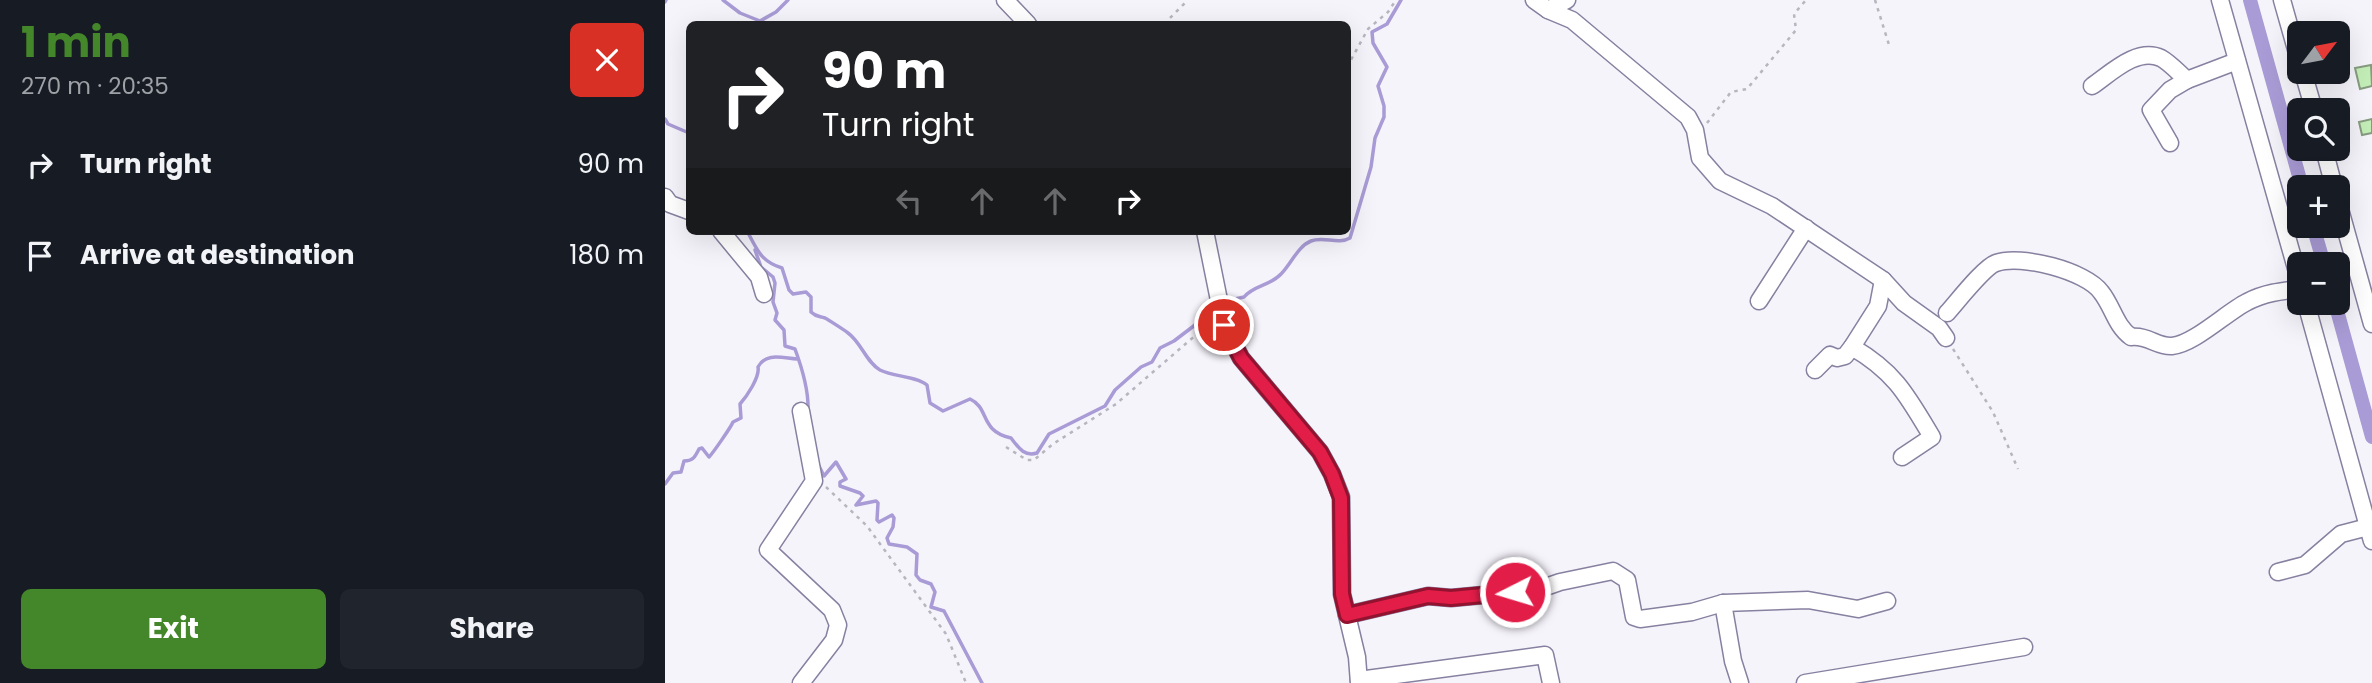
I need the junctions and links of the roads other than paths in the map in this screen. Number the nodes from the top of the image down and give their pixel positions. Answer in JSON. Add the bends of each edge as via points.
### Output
{"nodes":[{"id":1,"x":1005,"y":0,"type":"edge"},
{"id":2,"x":1534,"y":0,"type":"edge"},
{"id":3,"x":1567,"y":0,"type":"edge"},
{"id":4,"x":2220,"y":0,"type":"edge"},
{"id":5,"x":2282,"y":0,"type":"edge"},
{"id":6,"x":1548,"y":10,"type":"junction"},
{"id":7,"x":1025,"y":21,"type":"edge"},
{"id":8,"x":2288,"y":21,"type":"edge"},
{"id":9,"x":2237,"y":61,"type":"junction"},
{"id":10,"x":2187,"y":80,"type":"junction"},
{"id":11,"x":2092,"y":86,"type":"dead end"},
{"id":12,"x":2170,"y":143,"type":"dead end"},
{"id":13,"x":665,"y":197,"type":"edge"},
{"id":14,"x":686,"y":210,"type":"edge"},
{"id":15,"x":1806,"y":228,"type":"junction"},
{"id":16,"x":724,"y":235,"type":"edge"},
{"id":17,"x":1206,"y":235,"type":"edge"},
{"id":18,"x":2348,"y":238,"type":"edge"},
{"id":19,"x":2291,"y":252,"type":"edge"},
{"id":20,"x":1883,"y":280,"type":"junction"},
{"id":21,"x":2287,"y":290,"type":"edge"},
{"id":22,"x":764,"y":294,"type":"dead end"},
{"id":23,"x":1759,"y":301,"type":"dead end"},
{"id":24,"x":1947,"y":313,"type":"dead end"},
{"id":25,"x":2309,"y":315,"type":"edge"},
{"id":26,"x":2372,"y":324,"type":"edge"},
{"id":27,"x":1946,"y":338,"type":"road end"},
{"id":28,"x":1852,"y":347,"type":"junction"},
{"id":29,"x":1815,"y":370,"type":"dead end"},
{"id":30,"x":801,"y":411,"type":"dead end"},
{"id":31,"x":1902,"y":457,"type":"dead end"},
{"id":32,"x":2370,"y":534,"type":"edge"},
{"id":33,"x":2278,"y":572,"type":"dead end"},
{"id":34,"x":1887,"y":601,"type":"dead end"},
{"id":35,"x":1723,"y":603,"type":"junction"},
{"id":36,"x":1347,"y":615,"type":"junction"},
{"id":37,"x":2024,"y":647,"type":"dead end"},
{"id":38,"x":1856,"y":679,"type":"edge"},
{"id":39,"x":1359,"y":681,"type":"edge"},
{"id":40,"x":801,"y":683,"type":"edge"},
{"id":41,"x":1551,"y":683,"type":"edge"},
{"id":42,"x":1740,"y":683,"type":"edge"},
{"id":43,"x":1805,"y":683,"type":"edge"}],
"edges":[{"from":1,"to":7,"type":"street"},
{"from":2,"to":6,"type":"street"},
{"from":3,"to":6,"type":"street"},
{"from":4,"to":9,"type":"street"},
{"from":5,"to":8,"type":"street"},
{"from":6,"to":15,"type":"street","via":[[1572,20],[1688,117],[1700,158],[1720,181]]},
{"from":9,"to":10,"type":"street"},
{"from":9,"to":19,"type":"street"},
{"from":10,"to":11,"type":"street","via":[[2150,54],[2136,57]]},
{"from":10,"to":12,"type":"street","via":[[2151,110]]},
{"from":13,"to":14,"type":"street"},
{"from":15,"to":20,"type":"street"},
{"from":15,"to":23,"type":"street"},
{"from":16,"to":22,"type":"street","via":[[759,277]]},
{"from":17,"to":36,"type":"street","via":[[1224,325],[1241,358],[1320,452],[1341,498],[1342,594]]},
{"from":18,"to":26,"type":"street"},
{"from":20,"to":27,"type":"street"},
{"from":20,"to":28,"type":"street","via":[[1878,306]]},
{"from":21,"to":24,"type":"street","via":[[2248,301],[2174,346],[2131,337],[2122,330],[2100,290],[2071,271],[2021,260],[1996,262],[1987,268]]},
{"from":25,"to":32,"type":"street"},
{"from":28,"to":29,"type":"street","via":[[1845,356],[1830,355]]},
{"from":28,"to":31,"type":"street","via":[[1893,377],[1932,437]]},
{"from":30,"to":40,"type":"street","via":[[814,481],[768,551],[832,610],[838,625],[834,640]]},
{"from":32,"to":33,"type":"street","via":[[2341,534],[2305,565]]},
{"from":34,"to":35,"type":"street","via":[[1859,609],[1808,600]]},
{"from":35,"to":36,"type":"street","via":[[1640,619],[1634,617],[1627,580],[1613,571],[1537,590],[1428,596]]},
{"from":35,"to":42,"type":"street"},
{"from":36,"to":39,"type":"street"},
{"from":37,"to":38,"type":"street"},
{"from":38,"to":43,"type":"street"},
{"from":39,"to":41,"type":"street","via":[[1545,655]]}]}
